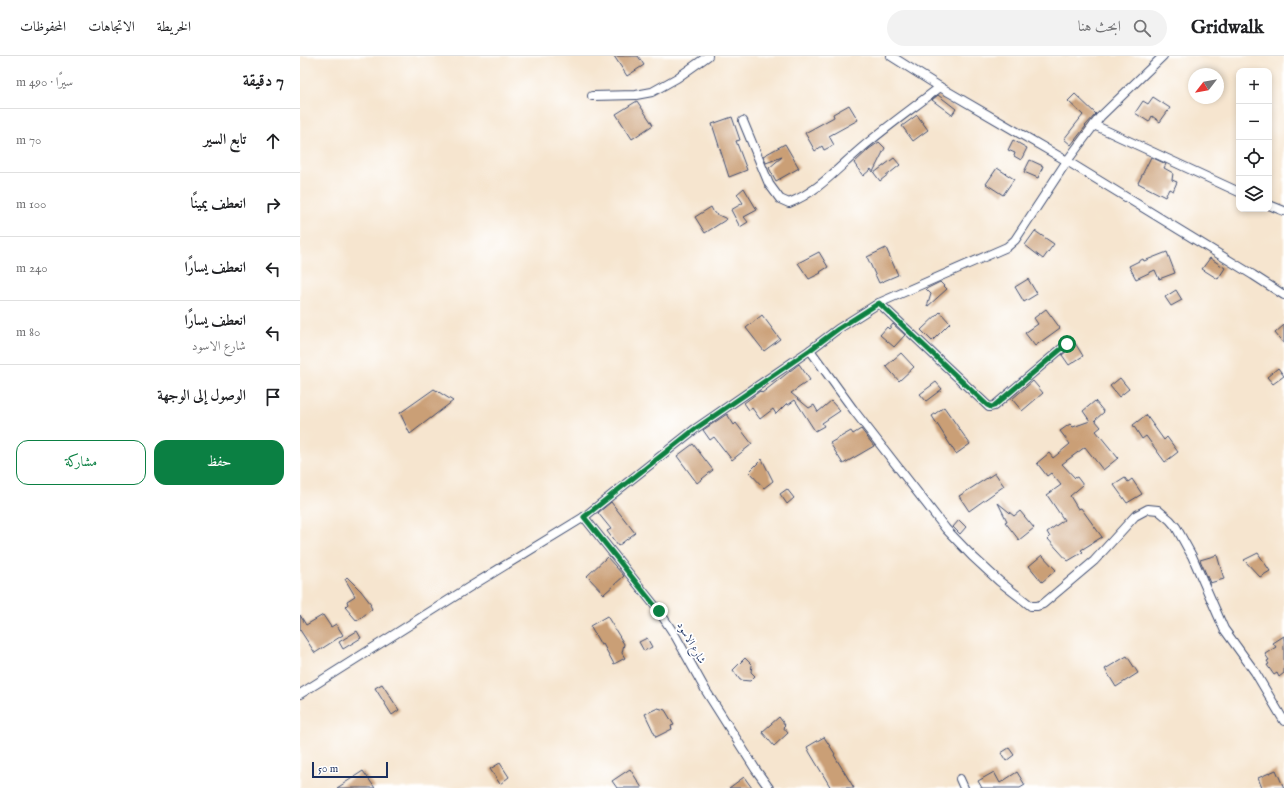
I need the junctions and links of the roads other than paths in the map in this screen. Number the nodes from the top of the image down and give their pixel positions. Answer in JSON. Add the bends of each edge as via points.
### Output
{"nodes":[{"id":1,"x":708,"y":56,"type":"edge"},
{"id":2,"x":891,"y":56,"type":"edge"},
{"id":3,"x":1163,"y":56,"type":"edge"},
{"id":4,"x":940,"y":87,"type":"junction"},
{"id":5,"x":592,"y":96,"type":"dead end"},
{"id":6,"x":743,"y":122,"type":"dead end"},
{"id":7,"x":1094,"y":126,"type":"junction"},
{"id":8,"x":1067,"y":161,"type":"junction"},
{"id":9,"x":1236,"y":191,"type":"edge"},
{"id":10,"x":1272,"y":207,"type":"edge"},
{"id":11,"x":1284,"y":211,"type":"edge"},
{"id":12,"x":1284,"y":295,"type":"edge"},
{"id":13,"x":879,"y":303,"type":"junction"},
{"id":14,"x":1067,"y":344,"type":"dead end"},
{"id":15,"x":810,"y":350,"type":"junction"},
{"id":16,"x":584,"y":517,"type":"junction"},
{"id":17,"x":300,"y":694,"type":"edge"},
{"id":18,"x":1284,"y":722,"type":"edge"},
{"id":19,"x":960,"y":779,"type":"dead end"},
{"id":20,"x":769,"y":788,"type":"edge"},
{"id":21,"x":964,"y":788,"type":"edge"}],
"edges":[{"from":1,"to":5,"type":"street","via":[[652,92]]},
{"from":2,"to":4,"type":"street"},
{"from":3,"to":7,"type":"street"},
{"from":4,"to":6,"type":"street","via":[[857,152],[821,185],[789,203],[780,199],[770,184]]},
{"from":4,"to":8,"type":"street"},
{"from":7,"to":8,"type":"street"},
{"from":7,"to":9,"type":"street"},
{"from":8,"to":12,"type":"street"},
{"from":8,"to":13,"type":"street","via":[[1007,247]]},
{"from":10,"to":11,"type":"street"},
{"from":13,"to":14,"type":"street","via":[[989,407],[994,406]]},
{"from":13,"to":15,"type":"street"},
{"from":15,"to":16,"type":"street","via":[[695,429]]},
{"from":15,"to":18,"type":"street","via":[[854,412],[946,529],[999,581],[1031,606],[1043,604],[1094,562],[1135,516],[1148,509],[1158,510],[1176,527],[1192,556],[1224,630],[1255,672]]},
{"from":16,"to":17,"type":"street"},
{"from":16,"to":20,"type":"street","name":"شارع الاسود","via":[[659,611],[706,691]]},
{"from":19,"to":21,"type":"street"}]}
